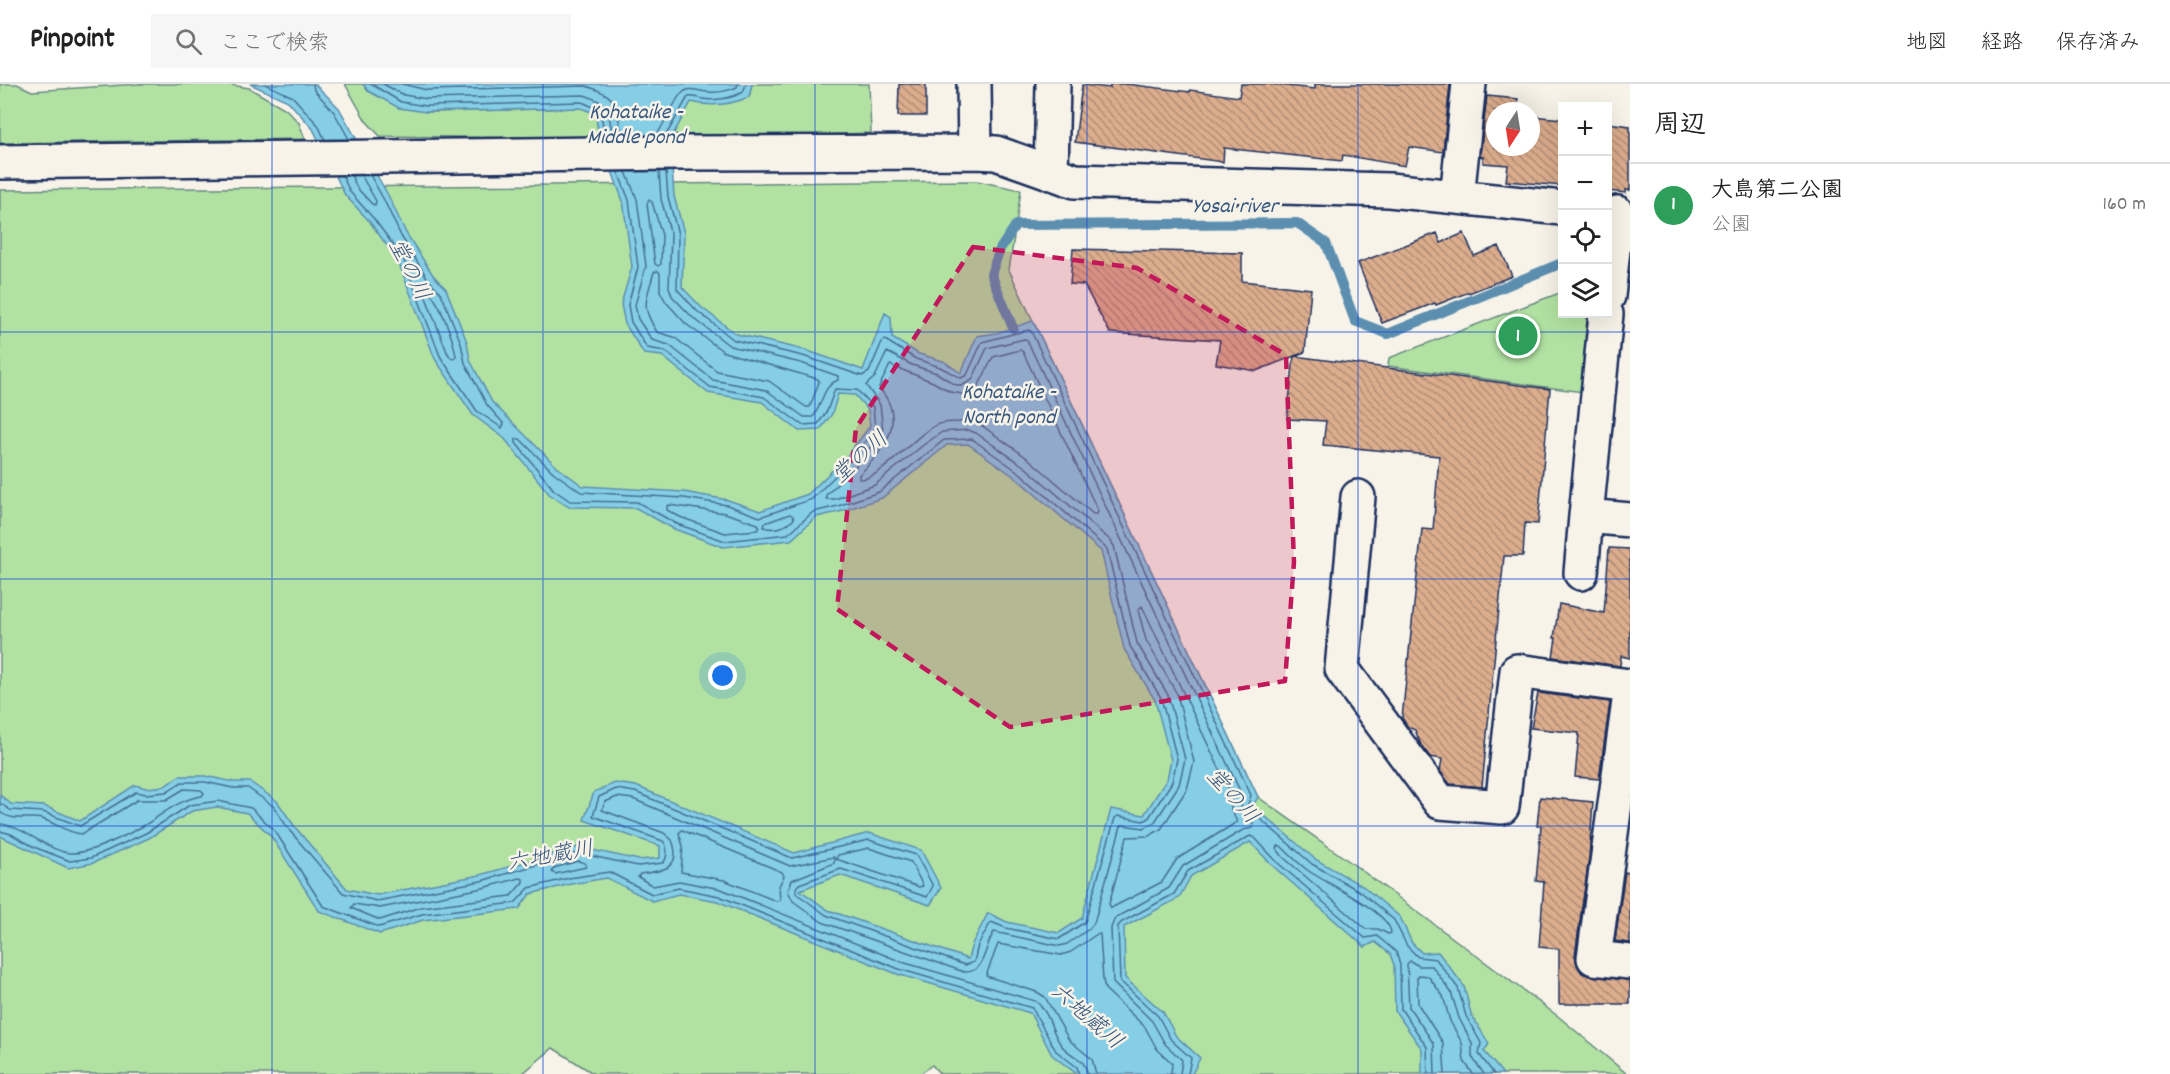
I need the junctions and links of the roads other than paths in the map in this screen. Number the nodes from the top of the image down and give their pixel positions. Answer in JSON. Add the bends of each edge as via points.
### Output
{"nodes":[{"id":1,"x":974,"y":84,"type":"edge"},
{"id":2,"x":1053,"y":84,"type":"edge"},
{"id":3,"x":1469,"y":84,"type":"edge"},
{"id":4,"x":975,"y":152,"type":"junction"},
{"id":5,"x":0,"y":162,"type":"edge"},
{"id":6,"x":1051,"y":173,"type":"junction"},
{"id":7,"x":1457,"y":197,"type":"junction"},
{"id":8,"x":1558,"y":207,"type":"edge"},
{"id":9,"x":1618,"y":213,"type":"edge"},
{"id":10,"x":1611,"y":264,"type":"edge"},
{"id":11,"x":1606,"y":318,"type":"edge"},
{"id":12,"x":1358,"y":497,"type":"dead end"},
{"id":13,"x":1586,"y":516,"type":"junction"},
{"id":14,"x":1630,"y":520,"type":"edge"},
{"id":15,"x":1581,"y":573,"type":"dead end"},
{"id":16,"x":1630,"y":686,"type":"edge"},
{"id":17,"x":1630,"y":694,"type":"edge"},
{"id":18,"x":1619,"y":851,"type":"edge"},
{"id":19,"x":1630,"y":963,"type":"edge"}],
"edges":[{"from":1,"to":4,"type":"street"},
{"from":2,"to":6,"type":"street"},
{"from":3,"to":7,"type":"street"},
{"from":4,"to":5,"type":"street"},
{"from":4,"to":6,"type":"street","via":[[996,153]]},
{"from":6,"to":7,"type":"street","via":[[1075,182],[1389,190]]},
{"from":7,"to":8,"type":"street"},
{"from":9,"to":10,"type":"street"},
{"from":11,"to":13,"type":"street"},
{"from":12,"to":16,"type":"street","via":[[1342,669],[1440,802],[1502,807],[1516,671]]},
{"from":13,"to":14,"type":"street"},
{"from":13,"to":15,"type":"street"},
{"from":17,"to":18,"type":"street"},
{"from":18,"to":19,"type":"street","via":[[1594,958]]}]}
